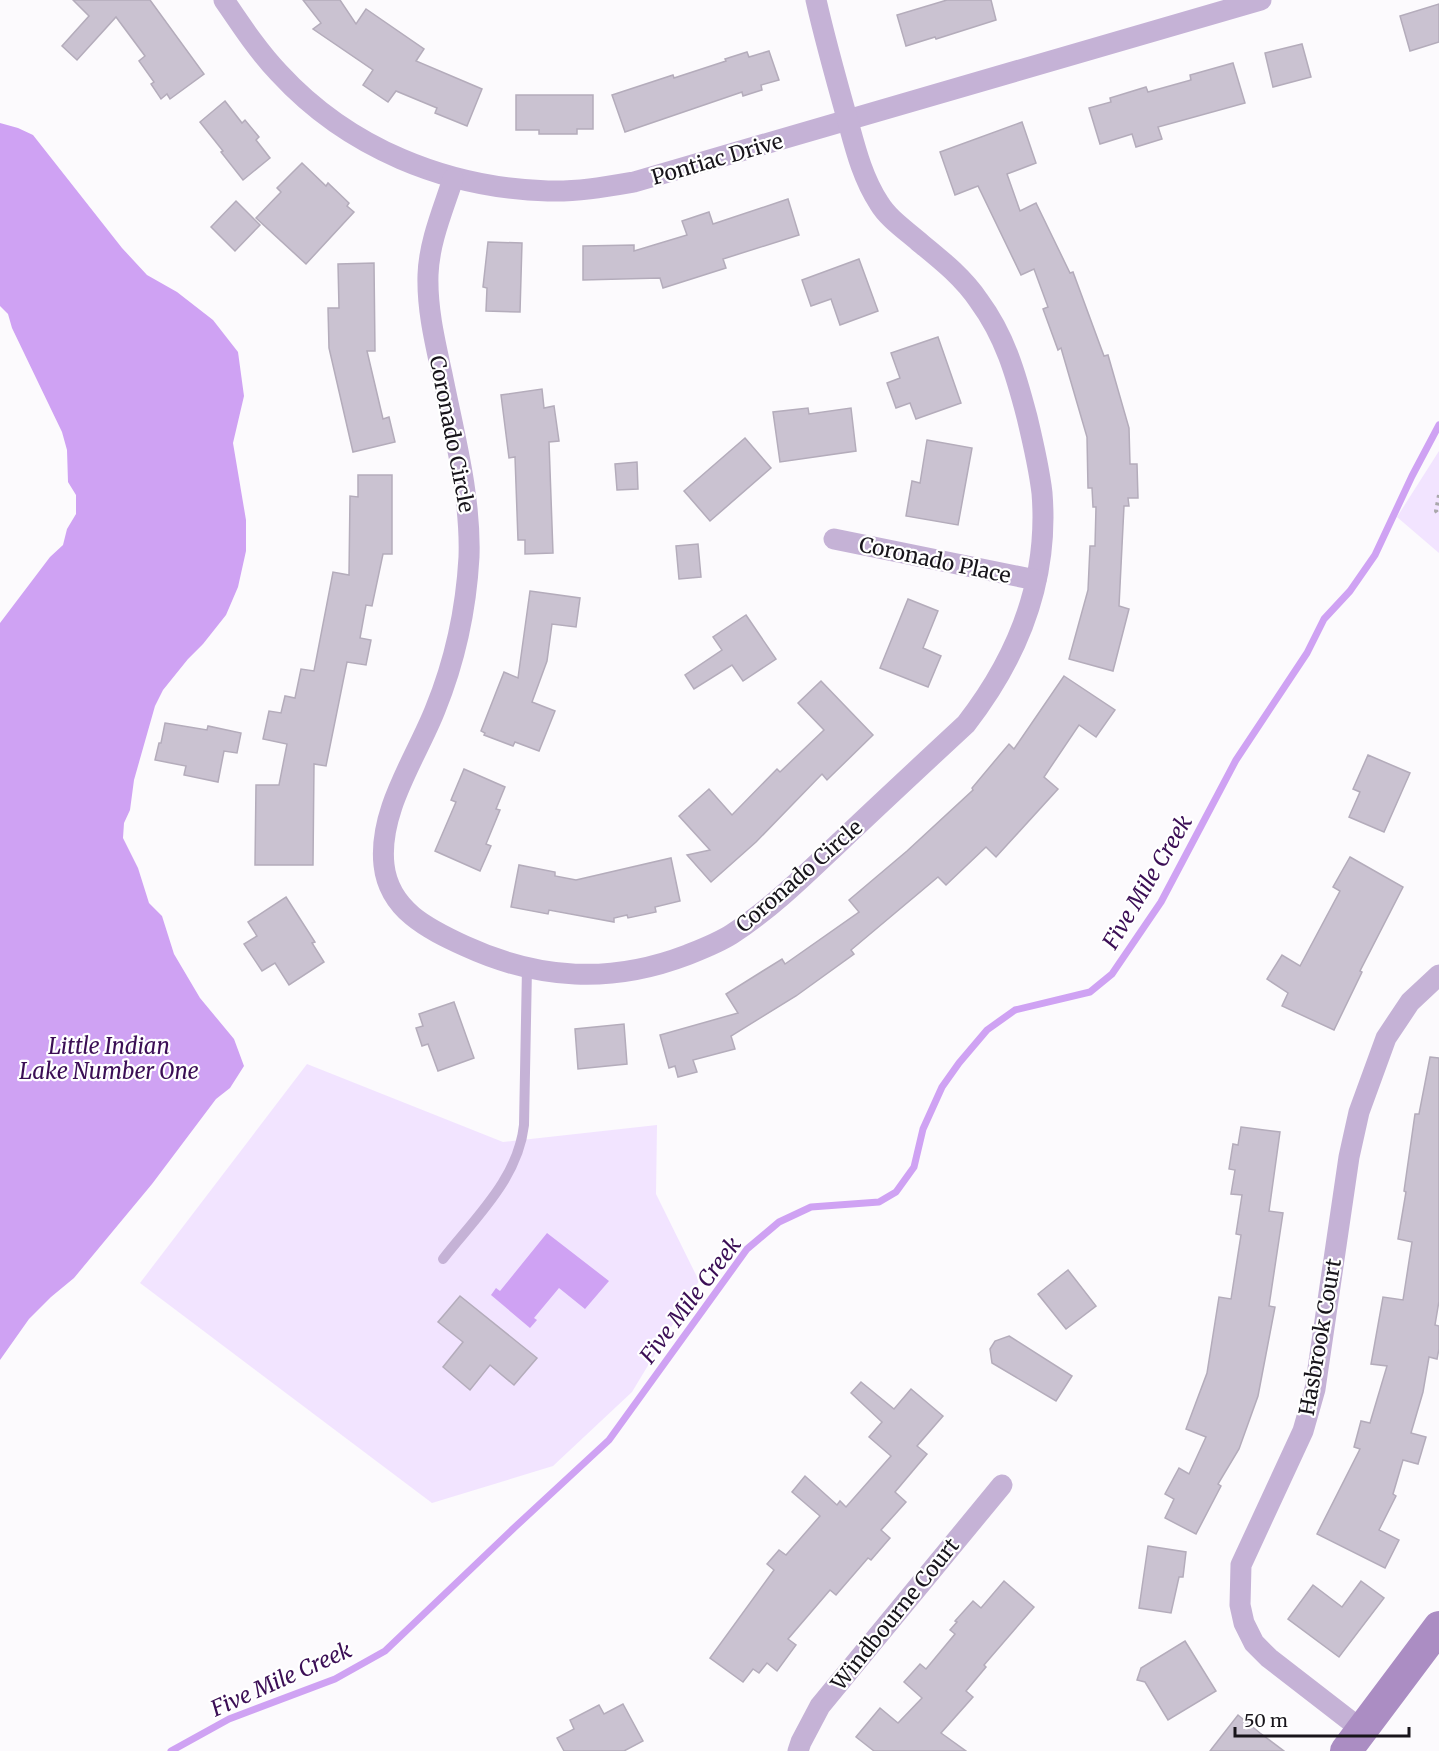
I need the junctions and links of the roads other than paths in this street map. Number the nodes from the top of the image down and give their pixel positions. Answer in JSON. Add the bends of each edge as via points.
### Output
{"nodes":[{"id":1,"x":224,"y":0,"type":"edge"},
{"id":2,"x":816,"y":0,"type":"edge"},
{"id":3,"x":1261,"y":0,"type":"edge"},
{"id":4,"x":1200,"y":8,"type":"edge"},
{"id":5,"x":848,"y":121,"type":"junction"},
{"id":6,"x":453,"y":179,"type":"junction"},
{"id":7,"x":834,"y":539,"type":"dead end"},
{"id":8,"x":1036,"y":580,"type":"junction"},
{"id":9,"x":527,"y":969,"type":"junction"},
{"id":10,"x":1439,"y":975,"type":"edge"},
{"id":11,"x":443,"y":1259,"type":"dead end"},
{"id":12,"x":1002,"y":1485,"type":"dead end"},
{"id":13,"x":1439,"y":1628,"type":"edge"},
{"id":14,"x":1354,"y":1741,"type":"edge"},
{"id":15,"x":798,"y":1751,"type":"edge"}],
"edges":[{"from":1,"to":6,"type":"street","name":"Pontiac Drive","via":[[280,75],[338,124],[384,152]]},
{"from":2,"to":5,"type":"street","name":"Coronado Circle"},
{"from":3,"to":4,"type":"street","name":"Pontiac Drive"},
{"from":4,"to":5,"type":"street","name":"Pontiac Drive"},
{"from":5,"to":6,"type":"street","name":"Pontiac Drive","via":[[634,182],[604,187],[549,191]]},
{"from":5,"to":8,"type":"street","name":"Coronado Circle","via":[[864,175],[879,204],[963,281],[1004,342],[1020,390],[1042,493]]},
{"from":6,"to":9,"type":"street","name":"Coronado Circle","via":[[432,243],[428,275],[434,337],[469,522],[467,586],[459,639],[435,712],[398,795],[384,858],[392,892],[412,917],[477,952]]},
{"from":7,"to":8,"type":"street","name":"Coronado Place"},
{"from":8,"to":9,"type":"street","name":"Coronado Circle","via":[[1024,626],[1003,672],[966,724],[755,918],[705,949],[654,966],[597,975]]},
{"from":9,"to":11,"type":"lane","via":[[522,1144],[507,1178]]},
{"from":10,"to":14,"type":"street","name":"Hasbrook Court","via":[[1410,1002],[1386,1038],[1359,1112],[1315,1389],[1303,1431],[1241,1565],[1240,1605],[1254,1642]]},
{"from":12,"to":15,"type":"street","name":"Windbourne Court","via":[[820,1706]]},
{"from":13,"to":14,"type":"street"}]}
